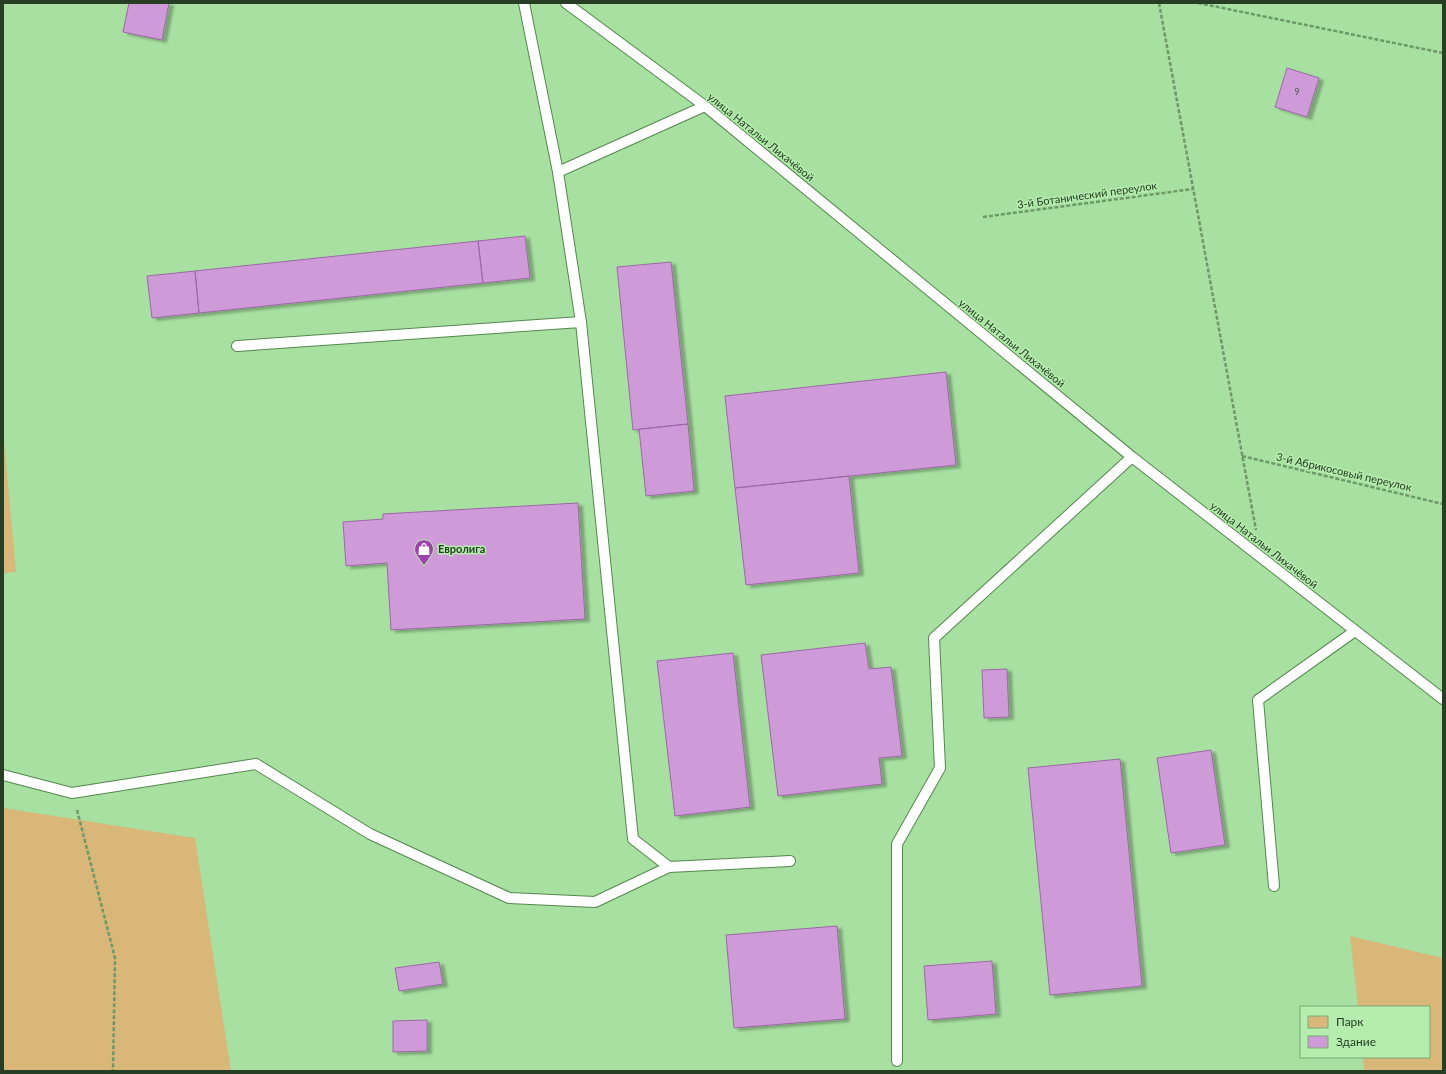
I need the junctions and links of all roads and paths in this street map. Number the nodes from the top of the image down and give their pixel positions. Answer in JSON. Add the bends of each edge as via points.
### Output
{"nodes":[{"id":1,"x":524,"y":3,"type":"edge"},
{"id":2,"x":566,"y":3,"type":"edge"},
{"id":3,"x":1159,"y":3,"type":"edge"},
{"id":4,"x":1198,"y":3,"type":"edge"},
{"id":5,"x":1443,"y":54,"type":"edge"},
{"id":6,"x":705,"y":106,"type":"junction"},
{"id":7,"x":558,"y":172,"type":"junction"},
{"id":8,"x":1193,"y":189,"type":"junction"},
{"id":9,"x":983,"y":218,"type":"dead end"},
{"id":10,"x":581,"y":322,"type":"junction"},
{"id":11,"x":237,"y":346,"type":"dead end"},
{"id":12,"x":1242,"y":456,"type":"junction"},
{"id":13,"x":1132,"y":457,"type":"junction"},
{"id":14,"x":1443,"y":504,"type":"edge"},
{"id":15,"x":1261,"y":558,"type":"junction"},
{"id":16,"x":1355,"y":631,"type":"junction"},
{"id":17,"x":1443,"y":699,"type":"edge"},
{"id":18,"x":3,"y":775,"type":"edge"},
{"id":19,"x":72,"y":792,"type":"junction"},
{"id":20,"x":790,"y":861,"type":"dead end"},
{"id":21,"x":669,"y":867,"type":"junction"},
{"id":22,"x":1274,"y":886,"type":"dead end"},
{"id":23,"x":896,"y":1061,"type":"dead end"},
{"id":24,"x":113,"y":1071,"type":"edge"}],
"edges":[{"from":1,"to":7,"type":"lane"},
{"from":2,"to":6,"type":"lane","name":"улица Натальи Лихачёвой"},
{"from":3,"to":8,"type":"path"},
{"from":4,"to":5,"type":"path"},
{"from":6,"to":7,"type":"lane"},
{"from":6,"to":13,"type":"lane","name":"улица Натальи Лихачёвой"},
{"from":7,"to":10,"type":"lane"},
{"from":8,"to":9,"type":"path","name":"3-й Ботанический переулок"},
{"from":8,"to":12,"type":"path"},
{"from":10,"to":11,"type":"lane"},
{"from":10,"to":21,"type":"lane","via":[[633,839]]},
{"from":12,"to":14,"type":"path","name":"3-й Абрикосовый переулок"},
{"from":12,"to":15,"type":"path"},
{"from":13,"to":15,"type":"lane","name":"улица Натальи Лихачёвой"},
{"from":13,"to":23,"type":"lane","via":[[934,638],[940,768],[897,844]]},
{"from":15,"to":16,"type":"lane","name":"улица Натальи Лихачёвой"},
{"from":16,"to":17,"type":"lane","name":"улица Натальи Лихачёвой"},
{"from":16,"to":22,"type":"lane","via":[[1258,700]]},
{"from":18,"to":19,"type":"lane"},
{"from":19,"to":21,"type":"lane","via":[[256,764],[370,834],[509,898],[594,902]]},
{"from":19,"to":24,"type":"path","via":[[115,958]]},
{"from":20,"to":21,"type":"lane"}]}
